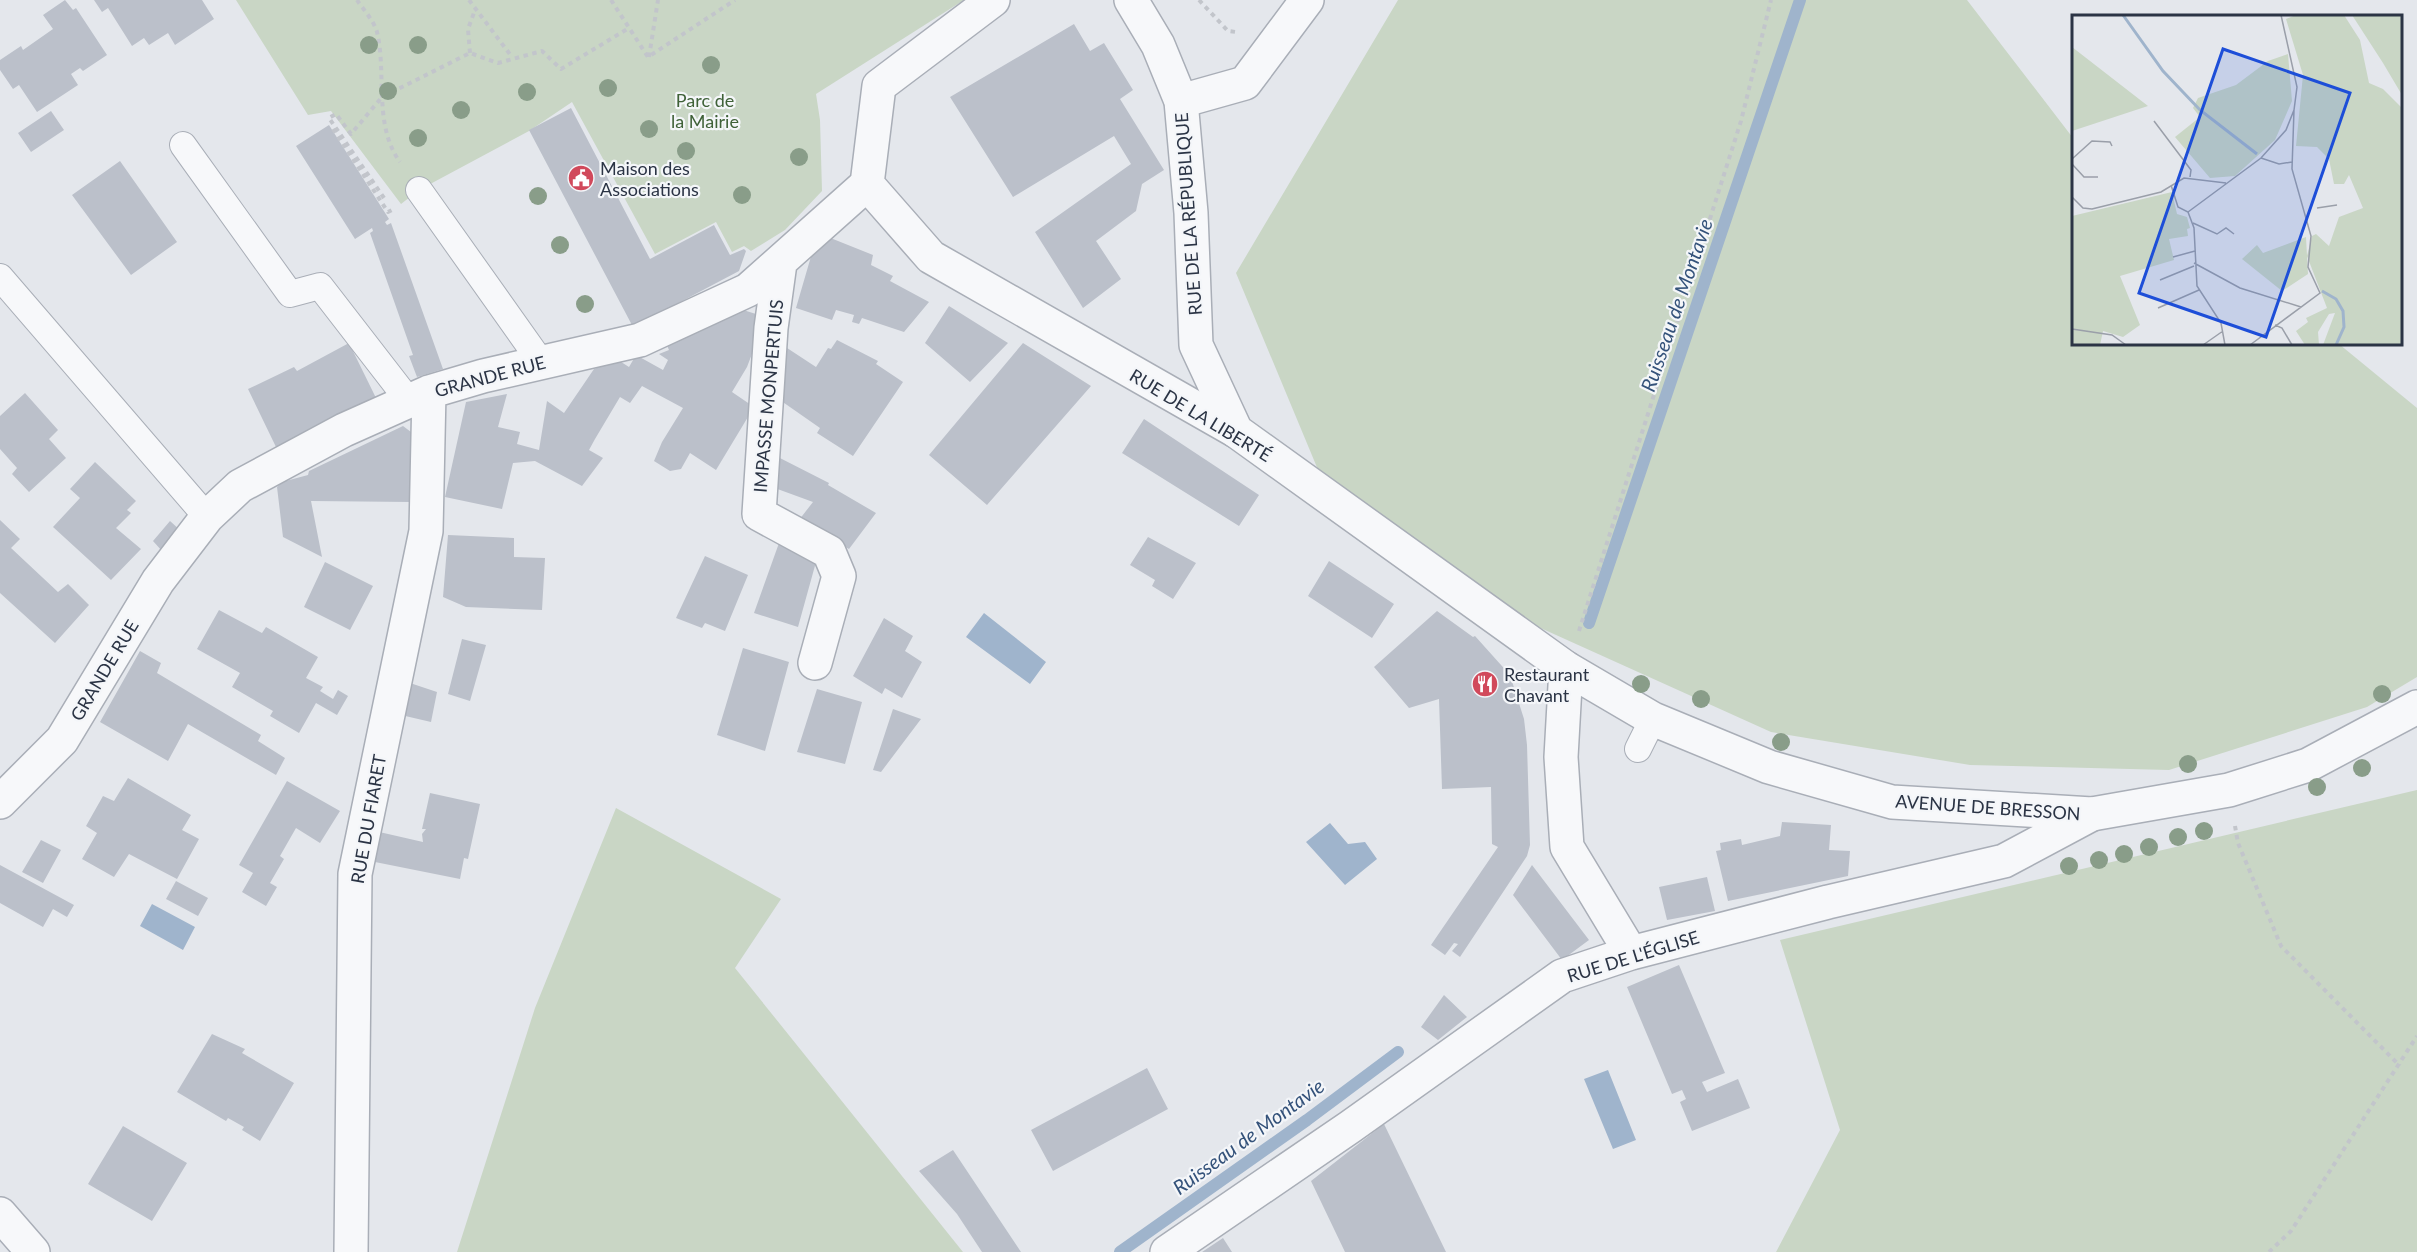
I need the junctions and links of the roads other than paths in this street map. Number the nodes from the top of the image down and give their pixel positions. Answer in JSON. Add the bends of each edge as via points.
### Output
{"nodes":[{"id":1,"x":993,"y":0,"type":"edge"},
{"id":2,"x":1131,"y":0,"type":"edge"},
{"id":3,"x":1307,"y":0,"type":"edge"},
{"id":4,"x":1181,"y":101,"type":"junction"},
{"id":5,"x":183,"y":145,"type":"dead end"},
{"id":6,"x":867,"y":184,"type":"junction"},
{"id":7,"x":419,"y":190,"type":"road end"},
{"id":8,"x":780,"y":262,"type":"junction"},
{"id":9,"x":0,"y":277,"type":"edge"},
{"id":10,"x":541,"y":362,"type":"junction"},
{"id":11,"x":419,"y":396,"type":"junction"},
{"id":12,"x":1236,"y":431,"type":"junction"},
{"id":13,"x":207,"y":517,"type":"junction"},
{"id":14,"x":815,"y":663,"type":"dead end"},
{"id":15,"x":1566,"y":669,"type":"junction"},
{"id":16,"x":2417,"y":707,"type":"edge"},
{"id":17,"x":1653,"y":719,"type":"junction"},
{"id":18,"x":1638,"y":749,"type":"dead end"},
{"id":19,"x":0,"y":802,"type":"edge"},
{"id":20,"x":2092,"y":814,"type":"junction"},
{"id":21,"x":1631,"y":953,"type":"junction"},
{"id":22,"x":0,"y":1214,"type":"edge"},
{"id":23,"x":33,"y":1252,"type":"edge"},
{"id":24,"x":351,"y":1252,"type":"edge"},
{"id":25,"x":1167,"y":1252,"type":"edge"}],
"edges":[{"from":1,"to":6,"type":"street","via":[[879,86]]},
{"from":2,"to":4,"type":"street","name":"RUE DE LA RÉPUBLIQUE","via":[[1158,45]]},
{"from":3,"to":4,"type":"street","via":[[1245,83]]},
{"from":4,"to":12,"type":"street","name":"RUE DE LA RÉPUBLIQUE","via":[[1191,213],[1196,345]]},
{"from":5,"to":11,"type":"lane","via":[[290,294],[320,286]]},
{"from":6,"to":8,"type":"street","name":"GRANDE RUE"},
{"from":6,"to":12,"type":"street","name":"RUE DE LA LIBERTÉ","via":[[931,256]]},
{"from":7,"to":10,"type":"lane"},
{"from":8,"to":10,"type":"street","name":"GRANDE RUE","via":[[748,290],[640,340]]},
{"from":8,"to":14,"type":"street","name":"IMPASSE MONPERTUIS","via":[[771,328],[759,514],[829,552],[839,576]]},
{"from":9,"to":13,"type":"lane"},
{"from":10,"to":11,"type":"street","name":"GRANDE RUE"},
{"from":11,"to":13,"type":"street","name":"GRANDE RUE","via":[[344,430],[240,486]]},
{"from":11,"to":24,"type":"street","name":"RUE DU FIARET","via":[[426,531],[355,874]]},
{"from":12,"to":15,"type":"street","name":"RUE DE LA LIBERTÉ"},
{"from":13,"to":19,"type":"street","name":"GRANDE RUE","via":[[158,581],[62,740]]},
{"from":15,"to":17,"type":"street","name":"AVENUE DE BRESSON"},
{"from":15,"to":21,"type":"street","via":[[1561,757],[1568,847]]},
{"from":16,"to":20,"type":"street","name":"AVENUE DE BRESSON","via":[[2308,765],[2229,790]]},
{"from":17,"to":18,"type":"lane"},
{"from":17,"to":20,"type":"street","name":"AVENUE DE BRESSON","via":[[1769,767],[1892,802]]},
{"from":20,"to":21,"type":"street","name":"RUE DE L'ÉGLISE","via":[[2004,861]]},
{"from":21,"to":25,"type":"street","name":"RUE DE L'ÉGLISE","via":[[1562,976]]},
{"from":22,"to":23,"type":"street"}]}
